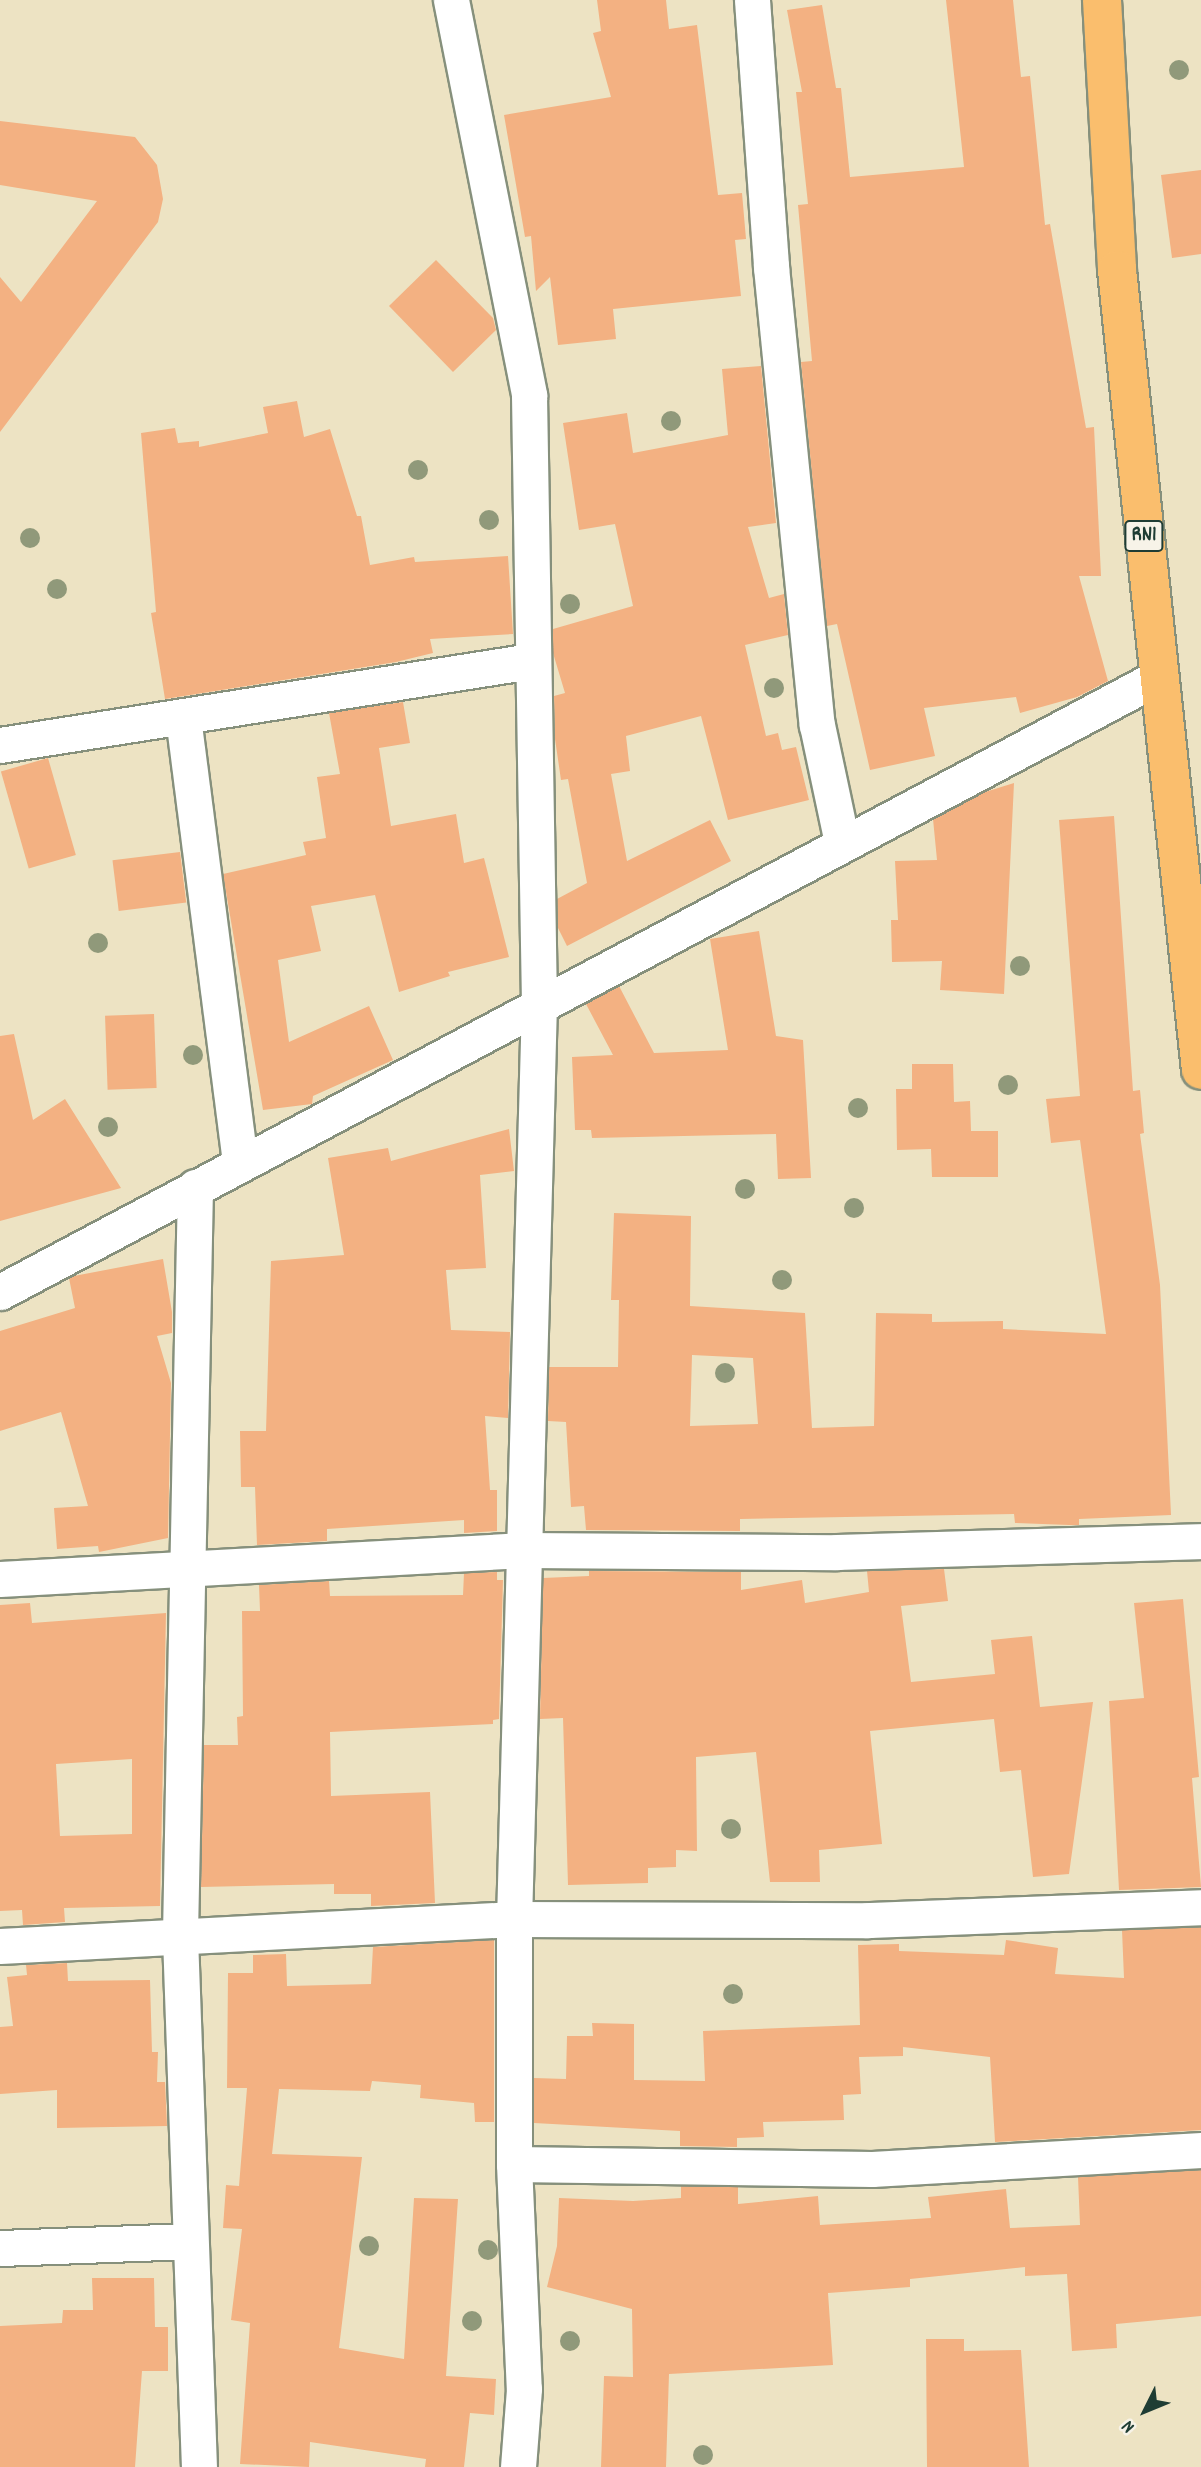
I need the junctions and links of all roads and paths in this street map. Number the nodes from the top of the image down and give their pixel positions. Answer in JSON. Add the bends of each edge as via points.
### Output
{"nodes":[{"id":1,"x":451,"y":0,"type":"edge"},
{"id":2,"x":752,"y":0,"type":"edge"},
{"id":3,"x":1102,"y":0,"type":"edge"},
{"id":4,"x":531,"y":661,"type":"junction"},
{"id":5,"x":1158,"y":677,"type":"junction"},
{"id":6,"x":183,"y":717,"type":"junction"},
{"id":7,"x":0,"y":745,"type":"edge"},
{"id":8,"x":842,"y":843,"type":"junction"},
{"id":9,"x":539,"y":1003,"type":"junction"},
{"id":10,"x":1201,"y":1070,"type":"edge"},
{"id":11,"x":240,"y":1163,"type":"junction"},
{"id":12,"x":195,"y":1187,"type":"junction"},
{"id":13,"x":0,"y":1292,"type":"edge"},
{"id":14,"x":1201,"y":1541,"type":"edge"},
{"id":15,"x":524,"y":1550,"type":"junction"},
{"id":16,"x":186,"y":1572,"type":"junction"},
{"id":17,"x":0,"y":1579,"type":"edge"},
{"id":18,"x":1201,"y":1907,"type":"edge"},
{"id":19,"x":514,"y":1919,"type":"junction"},
{"id":20,"x":180,"y":1937,"type":"junction"},
{"id":21,"x":0,"y":1946,"type":"edge"},
{"id":22,"x":1201,"y":2150,"type":"edge"},
{"id":23,"x":514,"y":2164,"type":"junction"},
{"id":24,"x":190,"y":2241,"type":"junction"},
{"id":25,"x":0,"y":2248,"type":"edge"},
{"id":26,"x":199,"y":2467,"type":"edge"},
{"id":27,"x":518,"y":2467,"type":"edge"}],
"edges":[{"from":1,"to":4,"type":"street","via":[[529,396]]},
{"from":2,"to":8,"type":"street","via":[[771,267],[817,725]]},
{"from":3,"to":5,"type":"highway","number":"RN1","via":[[1117,270]]},
{"from":4,"to":6,"type":"street"},
{"from":4,"to":9,"type":"street"},
{"from":5,"to":8,"type":"street"},
{"from":5,"to":10,"type":"highway","number":"RN1"},
{"from":6,"to":7,"type":"street"},
{"from":6,"to":11,"type":"street"},
{"from":8,"to":9,"type":"street"},
{"from":9,"to":11,"type":"street"},
{"from":9,"to":15,"type":"street"},
{"from":11,"to":12,"type":"street"},
{"from":12,"to":13,"type":"street"},
{"from":12,"to":16,"type":"street"},
{"from":14,"to":15,"type":"street","via":[[837,1552]]},
{"from":15,"to":16,"type":"street"},
{"from":15,"to":19,"type":"street"},
{"from":16,"to":17,"type":"street"},
{"from":16,"to":20,"type":"street"},
{"from":18,"to":19,"type":"street","via":[[868,1920]]},
{"from":19,"to":20,"type":"street"},
{"from":19,"to":23,"type":"street"},
{"from":20,"to":21,"type":"street"},
{"from":20,"to":24,"type":"street"},
{"from":22,"to":23,"type":"street","via":[[872,2169]]},
{"from":23,"to":27,"type":"street","via":[[524,2389]]},
{"from":24,"to":25,"type":"street"},
{"from":24,"to":26,"type":"street"}]}
